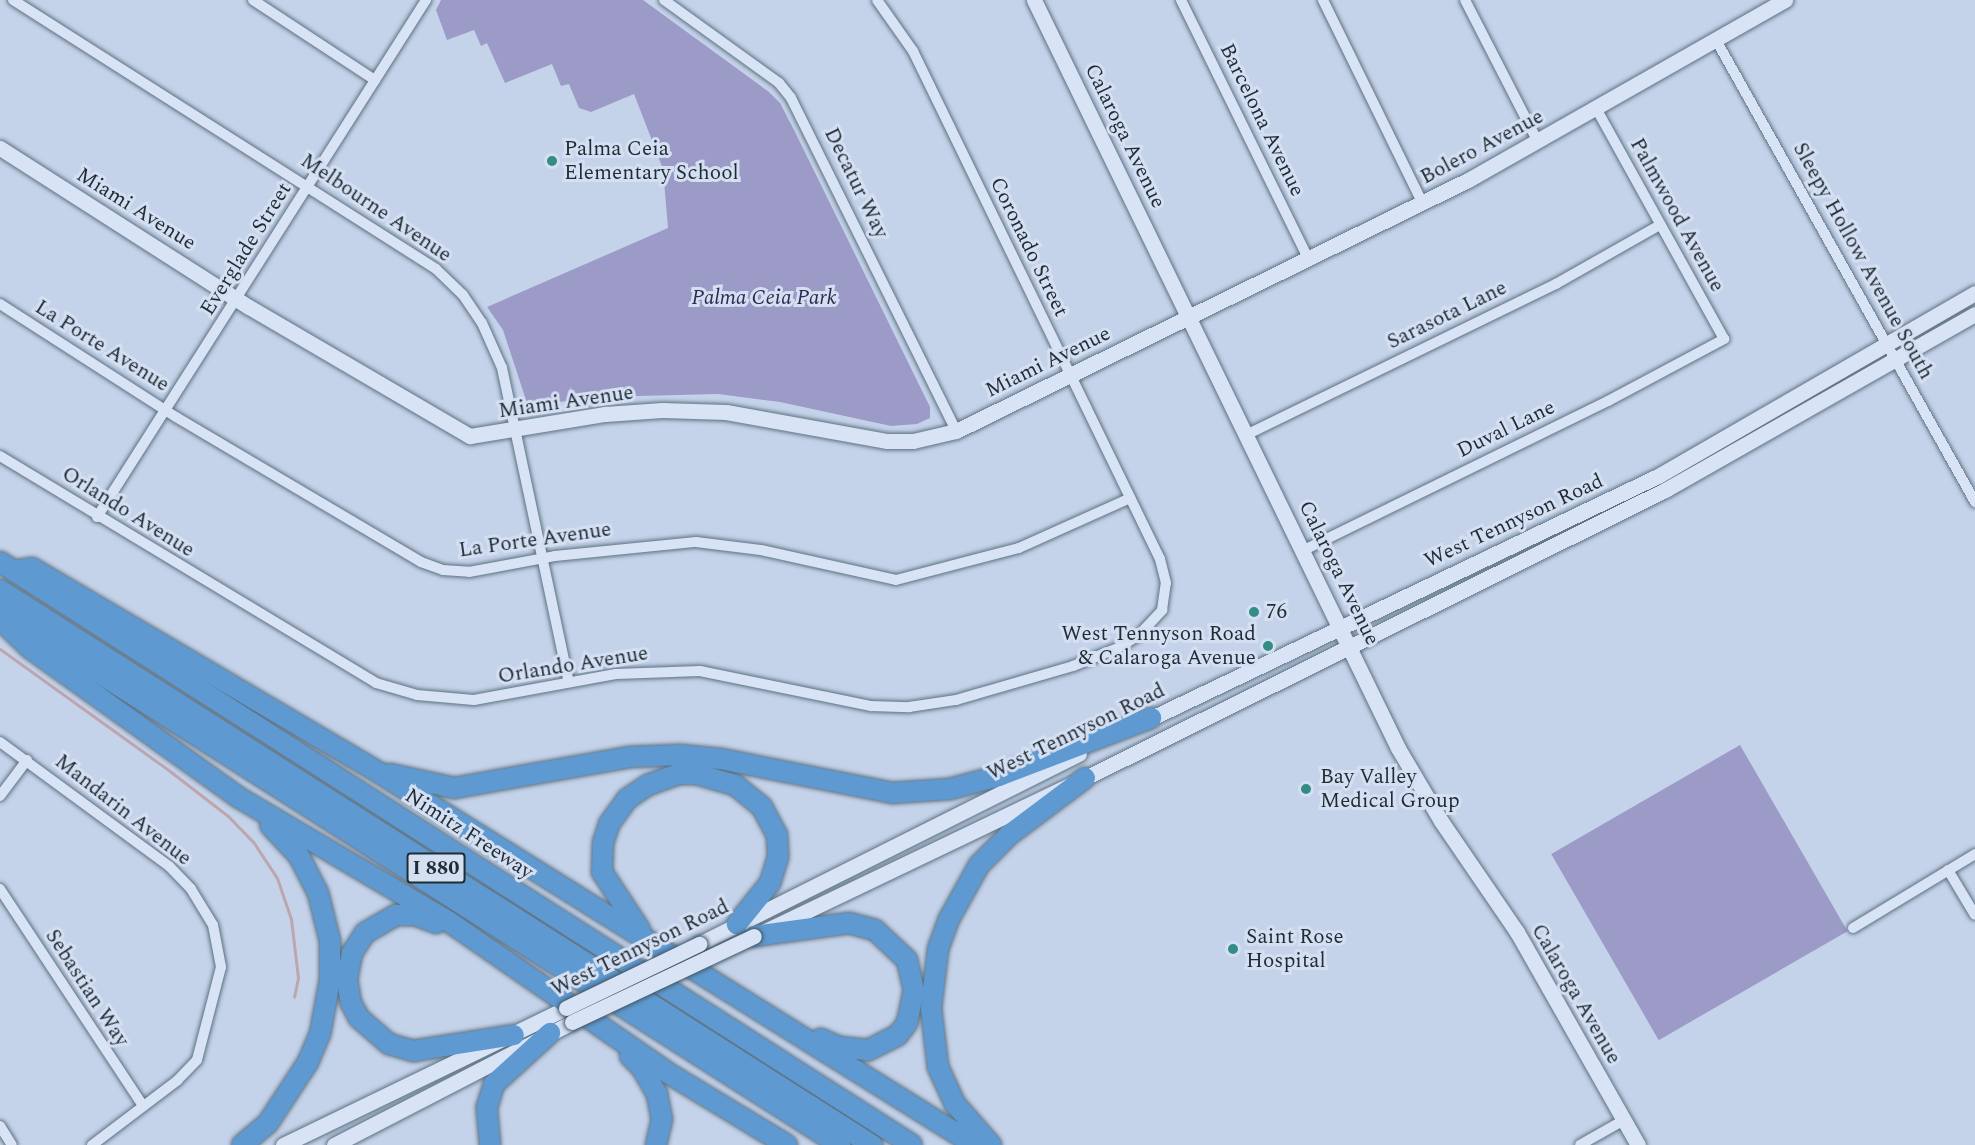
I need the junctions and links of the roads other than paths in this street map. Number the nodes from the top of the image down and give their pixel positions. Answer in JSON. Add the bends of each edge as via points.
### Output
{"nodes":[{"id":1,"x":13,"y":0,"type":"edge"},
{"id":2,"x":253,"y":0,"type":"edge"},
{"id":3,"x":426,"y":0,"type":"edge"},
{"id":4,"x":664,"y":0,"type":"edge"},
{"id":5,"x":876,"y":0,"type":"edge"},
{"id":6,"x":1034,"y":0,"type":"edge"},
{"id":7,"x":1181,"y":0,"type":"edge"},
{"id":8,"x":1323,"y":0,"type":"edge"},
{"id":9,"x":1465,"y":0,"type":"edge"},
{"id":10,"x":1785,"y":0,"type":"edge"},
{"id":11,"x":272,"y":5,"type":"edge"},
{"id":12,"x":1716,"y":40,"type":"junction"},
{"id":13,"x":375,"y":80,"type":"junction"},
{"id":14,"x":1597,"y":110,"type":"junction"},
{"id":15,"x":1538,"y":142,"type":"junction"},
{"id":16,"x":0,"y":148,"type":"edge"},
{"id":17,"x":309,"y":186,"type":"junction"},
{"id":18,"x":1422,"y":202,"type":"junction"},
{"id":19,"x":1660,"y":225,"type":"junction"},
{"id":20,"x":1308,"y":258,"type":"junction"},
{"id":21,"x":1975,"y":293,"type":"edge"},
{"id":22,"x":238,"y":300,"type":"junction"},
{"id":23,"x":0,"y":304,"type":"edge"},
{"id":24,"x":1975,"y":314,"type":"edge"},
{"id":25,"x":1190,"y":316,"type":"junction"},
{"id":26,"x":1724,"y":339,"type":"joint"},
{"id":27,"x":1888,"y":346,"type":"junction"},
{"id":28,"x":1895,"y":360,"type":"junction"},
{"id":29,"x":1070,"y":375,"type":"junction"},
{"id":30,"x":166,"y":410,"type":"junction"},
{"id":31,"x":517,"y":428,"type":"junction"},
{"id":32,"x":956,"y":431,"type":"junction"},
{"id":33,"x":1248,"y":434,"type":"junction"},
{"id":34,"x":0,"y":456,"type":"edge"},
{"id":35,"x":1130,"y":498,"type":"junction"},
{"id":36,"x":1975,"y":502,"type":"edge"},
{"id":37,"x":97,"y":517,"type":"junction"},
{"id":38,"x":1304,"y":550,"type":"junction"},
{"id":39,"x":543,"y":558,"type":"junction"},
{"id":40,"x":5,"y":570,"type":"edge"},
{"id":41,"x":1166,"y":583,"type":"joint"},
{"id":42,"x":0,"y":590,"type":"edge"},
{"id":43,"x":0,"y":610,"type":"edge"},
{"id":44,"x":0,"y":619,"type":"edge"},
{"id":45,"x":1342,"y":627,"type":"junction"},
{"id":46,"x":1352,"y":646,"type":"junction"},
{"id":47,"x":569,"y":682,"type":"junction"},
{"id":48,"x":1151,"y":718,"type":"junction"},
{"id":49,"x":0,"y":742,"type":"edge"},
{"id":50,"x":27,"y":760,"type":"junction"},
{"id":51,"x":378,"y":772,"type":"junction"},
{"id":52,"x":1085,"y":778,"type":"junction"},
{"id":53,"x":0,"y":796,"type":"edge"},
{"id":54,"x":238,"y":797,"type":"junction"},
{"id":55,"x":1975,"y":855,"type":"edge"},
{"id":56,"x":1948,"y":870,"type":"junction"},
{"id":57,"x":0,"y":889,"type":"edge"},
{"id":58,"x":1975,"y":915,"type":"edge"},
{"id":59,"x":738,"y":924,"type":"junction"},
{"id":60,"x":1852,"y":928,"type":"dead end"},
{"id":61,"x":754,"y":936,"type":"junction"},
{"id":62,"x":647,"y":939,"type":"junction"},
{"id":63,"x":495,"y":952,"type":"junction"},
{"id":64,"x":754,"y":1008,"type":"junction"},
{"id":65,"x":574,"y":1016,"type":"junction"},
{"id":66,"x":550,"y":1032,"type":"junction"},
{"id":67,"x":513,"y":1035,"type":"junction"},
{"id":68,"x":143,"y":1106,"type":"junction"},
{"id":69,"x":1624,"y":1120,"type":"junction"},
{"id":70,"x":0,"y":1126,"type":"edge"},
{"id":71,"x":12,"y":1145,"type":"edge"},
{"id":72,"x":92,"y":1145,"type":"edge"},
{"id":73,"x":242,"y":1145,"type":"edge"},
{"id":74,"x":283,"y":1145,"type":"edge"},
{"id":75,"x":334,"y":1145,"type":"edge"},
{"id":76,"x":490,"y":1145,"type":"edge"},
{"id":77,"x":656,"y":1145,"type":"edge"},
{"id":78,"x":787,"y":1145,"type":"edge"},
{"id":79,"x":840,"y":1145,"type":"edge"},
{"id":80,"x":872,"y":1145,"type":"edge"},
{"id":81,"x":912,"y":1145,"type":"edge"},
{"id":82,"x":975,"y":1145,"type":"edge"},
{"id":83,"x":991,"y":1145,"type":"edge"},
{"id":84,"x":1580,"y":1145,"type":"edge"},
{"id":85,"x":1638,"y":1145,"type":"edge"}],
"edges":[{"from":1,"to":17,"type":"street","name":"Melbourne Avenue"},
{"from":2,"to":11,"type":"street"},
{"from":3,"to":13,"type":"street","name":"Everglade Street"},
{"from":4,"to":32,"type":"street","name":"Decatur Way","via":[[779,82],[791,98]]},
{"from":5,"to":29,"type":"street","name":"Coronado Street","via":[[913,51]]},
{"from":6,"to":25,"type":"main road","name":"Calaroga Avenue"},
{"from":7,"to":20,"type":"street","name":"Barcelona Avenue"},
{"from":8,"to":18,"type":"street"},
{"from":9,"to":15,"type":"street"},
{"from":10,"to":12,"type":"main road","name":"Bolero Avenue"},
{"from":11,"to":13,"type":"street"},
{"from":12,"to":14,"type":"main road","name":"Bolero Avenue"},
{"from":12,"to":27,"type":"street","name":"Sleepy Hollow Avenue South"},
{"from":13,"to":17,"type":"street","name":"Everglade Street"},
{"from":14,"to":15,"type":"main road","name":"Bolero Avenue"},
{"from":14,"to":19,"type":"street","name":"Palmwood Avenue"},
{"from":15,"to":18,"type":"main road","name":"Bolero Avenue"},
{"from":16,"to":22,"type":"main road","name":"Miami Avenue"},
{"from":17,"to":22,"type":"street","name":"Everglade Street"},
{"from":17,"to":31,"type":"street","name":"Melbourne Avenue","via":[[436,269],[463,295],[494,345]]},
{"from":18,"to":20,"type":"main road","name":"Bolero Avenue"},
{"from":19,"to":26,"type":"street","name":"Palmwood Avenue"},
{"from":19,"to":33,"type":"street","name":"Sarasota Lane","via":[[1556,284]]},
{"from":20,"to":25,"type":"main road","name":"Bolero Avenue"},
{"from":21,"to":27,"type":"main road","name":"West Tennyson Road"},
{"from":22,"to":30,"type":"street","name":"Everglade Street"},
{"from":22,"to":31,"type":"main road","name":"Miami Avenue","via":[[459,432],[484,436]]},
{"from":23,"to":30,"type":"street","name":"La Porte Avenue"},
{"from":24,"to":28,"type":"main road","name":"West Tennyson Road"},
{"from":25,"to":29,"type":"main road","name":"Miami Avenue"},
{"from":25,"to":33,"type":"main road","name":"Calaroga Avenue"},
{"from":26,"to":38,"type":"street","name":"Duval Lane","via":[[1608,401]]},
{"from":27,"to":28,"type":"street","name":"Sleepy Hollow Avenue South"},
{"from":27,"to":45,"type":"main road","name":"West Tennyson Road","via":[[1658,476]]},
{"from":28,"to":36,"type":"street","name":"Sleepy Hollow Avenue South"},
{"from":28,"to":46,"type":"main road","name":"West Tennyson Road","via":[[1665,490]]},
{"from":29,"to":32,"type":"main road","name":"Miami Avenue"},
{"from":29,"to":35,"type":"street","name":"Coronado Street"},
{"from":30,"to":37,"type":"street","name":"Everglade Street"},
{"from":30,"to":39,"type":"street","name":"La Porte Avenue","via":[[421,562],[443,570],[469,572]]},
{"from":31,"to":32,"type":"main road","name":"Miami Avenue","via":[[605,414],[662,410],[747,415],[887,441],[913,441]]},
{"from":31,"to":39,"type":"street","name":"Melbourne Avenue"},
{"from":33,"to":38,"type":"main road","name":"Calaroga Avenue"},
{"from":34,"to":37,"type":"street","name":"Orlando Avenue"},
{"from":35,"to":39,"type":"street","name":"La Porte Avenue","via":[[1019,548],[897,580],[761,550],[696,542]]},
{"from":35,"to":41,"type":"street","name":"Coronado Street","via":[[1160,560]]},
{"from":37,"to":47,"type":"street","name":"Orlando Avenue","via":[[376,683],[417,695],[474,700]]},
{"from":38,"to":45,"type":"main road","name":"Calaroga Avenue"},
{"from":39,"to":47,"type":"street","name":"Melbourne Avenue"},
{"from":40,"to":51,"type":"highway","via":[[32,568]]},
{"from":40,"to":81,"type":"highway","name":"Nimitz Freeway","number":"I 880","via":[[81,614]]},
{"from":41,"to":47,"type":"street","name":"Orlando Avenue","via":[[1162,610],[1152,623],[1118,648],[1073,666],[956,700],[909,707],[871,706],[700,671],[616,674]]},
{"from":42,"to":80,"type":"highway","number":"I 880"},
{"from":43,"to":79,"type":"highway","number":"I 880"},
{"from":44,"to":54,"type":"highway","via":[[30,648]]},
{"from":45,"to":46,"type":"main road","name":"Calaroga Avenue"},
{"from":45,"to":48,"type":"main road","name":"West Tennyson Road"},
{"from":46,"to":52,"type":"main road","name":"West Tennyson Road"},
{"from":46,"to":69,"type":"main road","name":"Calaroga Avenue","via":[[1418,784],[1517,932]]},
{"from":48,"to":51,"type":"highway","via":[[999,776],[950,789],[892,793],[721,759],[680,755],[629,757],[454,788]]},
{"from":48,"to":59,"type":"main road","name":"West Tennyson Road"},
{"from":49,"to":50,"type":"street","name":"Mandarin Avenue"},
{"from":50,"to":53,"type":"street"},
{"from":50,"to":68,"type":"street","name":"Mandarin Avenue","via":[[169,866],[192,889],[213,925],[220,967],[197,1060]]},
{"from":51,"to":62,"type":"highway"},
{"from":52,"to":61,"type":"main road","name":"West Tennyson Road"},
{"from":52,"to":83,"type":"highway","via":[[1009,835],[980,865],[949,919],[939,949],[931,1008],[938,1067],[955,1104]]},
{"from":54,"to":63,"type":"highway"},
{"from":54,"to":73,"type":"highway","via":[[299,856],[318,893],[331,955],[328,1003],[308,1062],[268,1123]]},
{"from":55,"to":56,"type":"street"},
{"from":56,"to":58,"type":"street"},
{"from":56,"to":60,"type":"street"},
{"from":57,"to":68,"type":"street","name":"Sebastian Way"},
{"from":59,"to":62,"type":"highway","via":[[770,883],[778,857],[777,835],[762,807],[735,785],[696,774],[678,774],[648,784],[627,799],[609,824],[603,843],[602,872],[608,886]]},
{"from":59,"to":65,"type":"main road","name":"West Tennyson Road","bridge":true},
{"from":61,"to":64,"type":"highway","via":[[832,923],[865,927],[896,945],[907,960],[914,990],[907,1023],[898,1035],[868,1050],[839,1047]]},
{"from":61,"to":65,"type":"main road","name":"West Tennyson Road","bridge":true},
{"from":62,"to":64,"type":"highway"},
{"from":63,"to":65,"type":"highway"},
{"from":63,"to":67,"type":"highway","via":[[419,916],[387,917],[369,928],[352,953],[347,980],[351,1003],[373,1033],[407,1050],[435,1050]]},
{"from":64,"to":82,"type":"highway"},
{"from":65,"to":66,"type":"main road","name":"West Tennyson Road"},
{"from":65,"to":67,"type":"main road","name":"West Tennyson Road"},
{"from":65,"to":77,"type":"highway","via":[[642,1068],[651,1082],[662,1119]]},
{"from":65,"to":78,"type":"highway"},
{"from":66,"to":75,"type":"main road","name":"West Tennyson Road"},
{"from":66,"to":76,"type":"highway","via":[[494,1084],[487,1107]]},
{"from":67,"to":74,"type":"main road","name":"West Tennyson Road"},
{"from":68,"to":72,"type":"street","name":"Mandarin Avenue"},
{"from":69,"to":84,"type":"street"},
{"from":69,"to":85,"type":"main road","name":"Calaroga Avenue"},
{"from":70,"to":71,"type":"street"}]}
